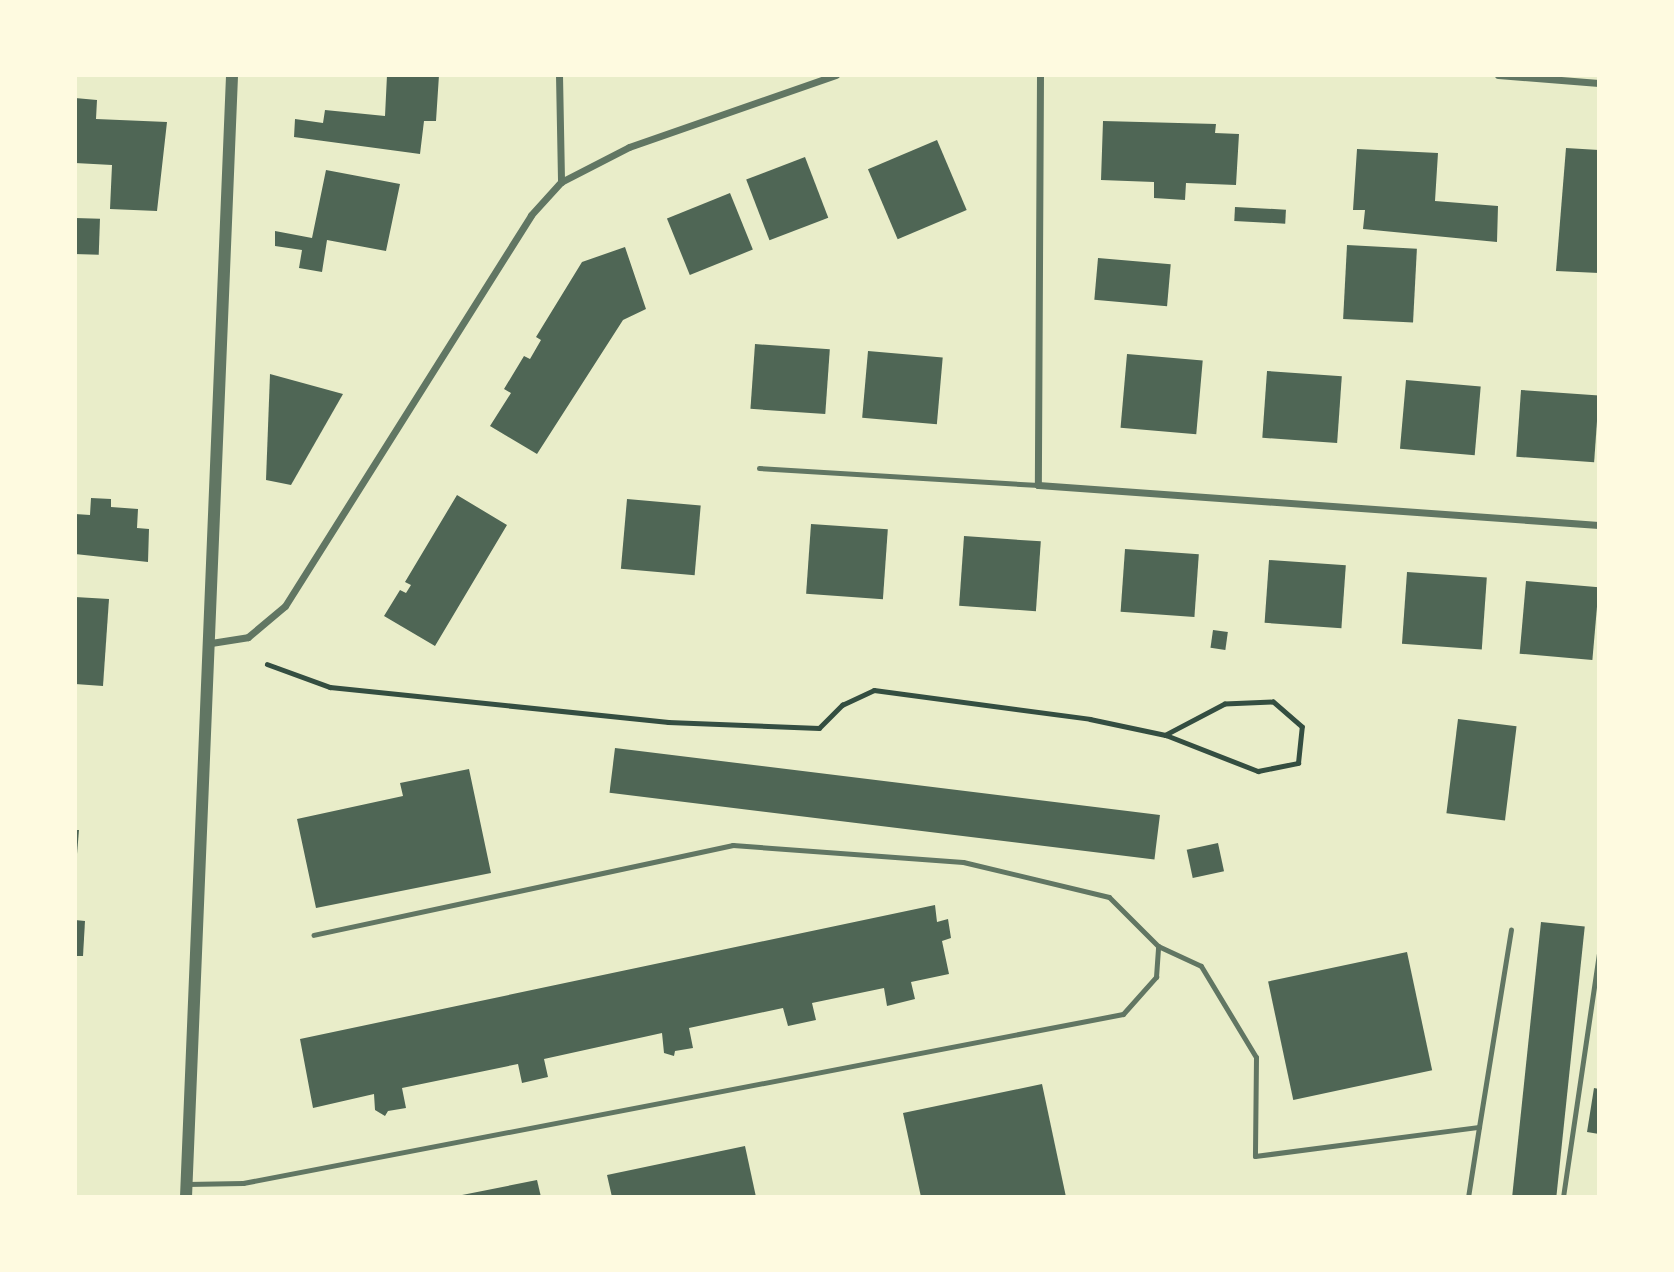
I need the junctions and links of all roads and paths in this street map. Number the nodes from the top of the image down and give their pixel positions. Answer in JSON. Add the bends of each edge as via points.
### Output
{"nodes":[{"id":1,"x":232,"y":75,"type":"edge"},
{"id":2,"x":559,"y":75,"type":"edge"},
{"id":3,"x":836,"y":75,"type":"edge"},
{"id":4,"x":1040,"y":75,"type":"edge"},
{"id":5,"x":1498,"y":75,"type":"edge"},
{"id":6,"x":1599,"y":83,"type":"edge"},
{"id":7,"x":561,"y":182,"type":"junction"},
{"id":8,"x":759,"y":468,"type":"dead end"},
{"id":9,"x":1038,"y":485,"type":"junction"},
{"id":10,"x":1599,"y":525,"type":"edge"},
{"id":11,"x":211,"y":643,"type":"junction"},
{"id":12,"x":1166,"y":734,"type":"junction"},
{"id":13,"x":1511,"y":930,"type":"dead end"},
{"id":14,"x":314,"y":935,"type":"dead end"},
{"id":15,"x":1158,"y":946,"type":"junction"},
{"id":16,"x":1599,"y":954,"type":"edge"},
{"id":17,"x":1479,"y":1127,"type":"junction"},
{"id":18,"x":186,"y":1191,"type":"edge"},
{"id":19,"x":1468,"y":1197,"type":"edge"},
{"id":20,"x":1563,"y":1197,"type":"edge"}],
"edges":[{"from":1,"to":11,"type":"street"},
{"from":2,"to":7,"type":"street"},
{"from":3,"to":7,"type":"street","via":[[629,147]]},
{"from":4,"to":9,"type":"street"},
{"from":5,"to":6,"type":"street"},
{"from":7,"to":11,"type":"street","via":[[531,215],[285,606],[248,636]]},
{"from":8,"to":9,"type":"lane"},
{"from":9,"to":10,"type":"street"},
{"from":11,"to":12,"type":"path","via":[[330,687],[668,722],[819,728],[842,705],[874,690],[1090,719]]},
{"from":11,"to":18,"type":"street"},
{"from":12,"to":12,"type":"path","via":[[1258,771],[1298,763],[1302,727],[1273,702],[1225,704]]},
{"from":13,"to":17,"type":"lane"},
{"from":14,"to":15,"type":"lane","via":[[733,845],[963,862],[1110,897]]},
{"from":15,"to":17,"type":"lane","via":[[1201,966],[1256,1057],[1255,1156]]},
{"from":15,"to":18,"type":"lane","via":[[1156,977],[1123,1014]]},
{"from":16,"to":20,"type":"lane"},
{"from":17,"to":19,"type":"lane"}]}
